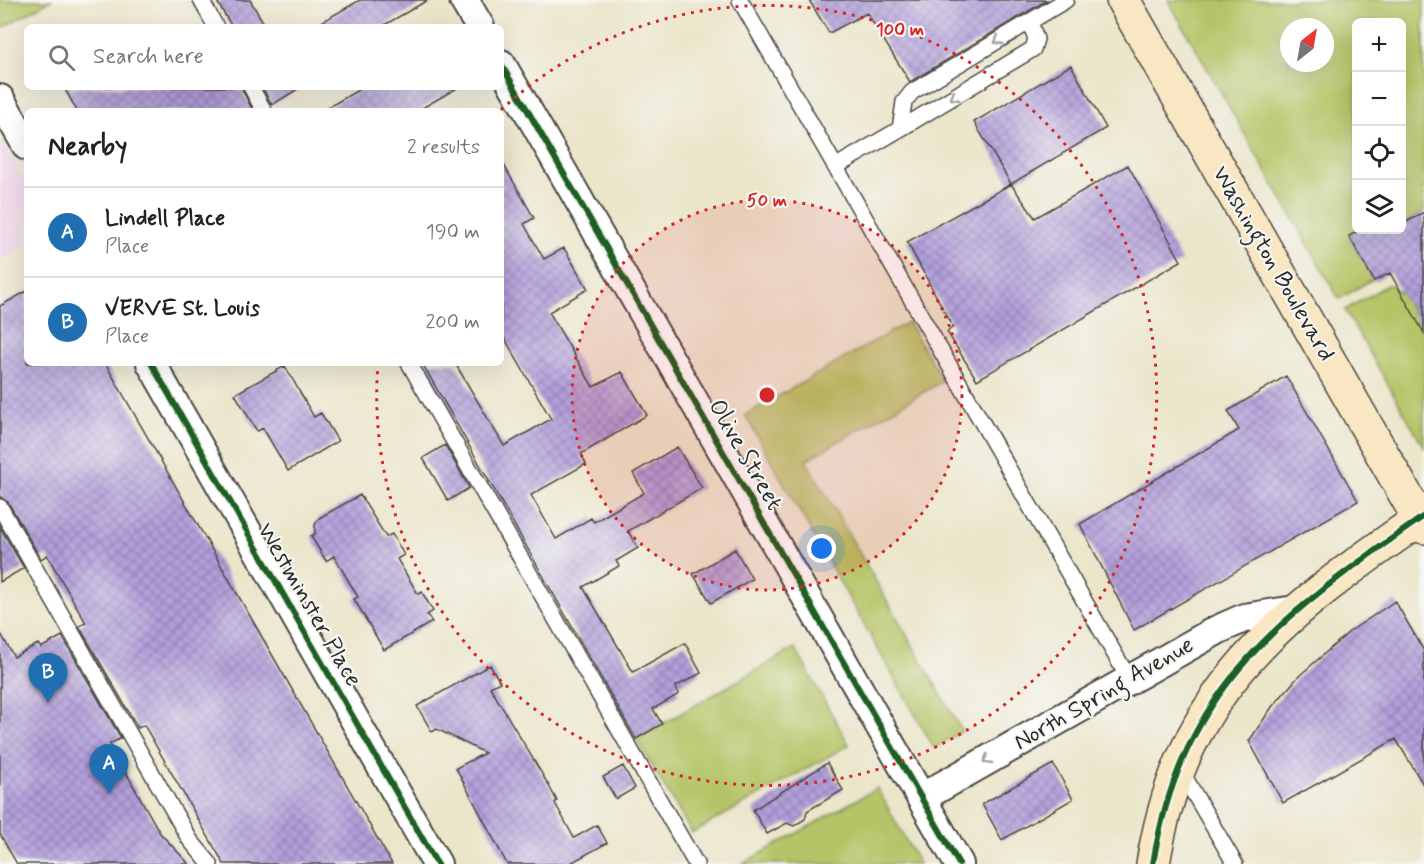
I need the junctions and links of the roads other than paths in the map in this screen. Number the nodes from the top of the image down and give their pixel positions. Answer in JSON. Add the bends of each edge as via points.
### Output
{"nodes":[{"id":1,"x":201,"y":0,"type":"edge"},
{"id":2,"x":464,"y":0,"type":"edge"},
{"id":3,"x":740,"y":0,"type":"edge"},
{"id":4,"x":1066,"y":0,"type":"edge"},
{"id":5,"x":1123,"y":0,"type":"edge"},
{"id":6,"x":1030,"y":22,"type":"junction"},
{"id":7,"x":214,"y":24,"type":"edge"},
{"id":8,"x":478,"y":24,"type":"edge"},
{"id":9,"x":504,"y":69,"type":"edge"},
{"id":10,"x":252,"y":90,"type":"edge"},
{"id":11,"x":0,"y":99,"type":"edge"},
{"id":12,"x":262,"y":108,"type":"edge"},
{"id":13,"x":900,"y":129,"type":"junction"},
{"id":14,"x":24,"y":141,"type":"edge"},
{"id":15,"x":836,"y":167,"type":"junction"},
{"id":16,"x":153,"y":366,"type":"edge"},
{"id":17,"x":411,"y":366,"type":"edge"},
{"id":18,"x":0,"y":507,"type":"edge"},
{"id":19,"x":1422,"y":521,"type":"edge"},
{"id":20,"x":1295,"y":610,"type":"junction"},
{"id":21,"x":1129,"y":679,"type":"junction"},
{"id":22,"x":1178,"y":766,"type":"junction"},
{"id":23,"x":921,"y":798,"type":"junction"},
{"id":24,"x":210,"y":864,"type":"edge"},
{"id":25,"x":436,"y":864,"type":"edge"},
{"id":26,"x":696,"y":864,"type":"edge"},
{"id":27,"x":959,"y":864,"type":"edge"},
{"id":28,"x":1153,"y":864,"type":"edge"},
{"id":29,"x":1235,"y":864,"type":"edge"}],
"edges":[{"from":1,"to":7,"type":"lane"},
{"from":2,"to":8,"type":"street"},
{"from":3,"to":15,"type":"lane"},
{"from":4,"to":6,"type":"lane"},
{"from":5,"to":19,"type":"main road","name":"Washington Boulevard"},
{"from":6,"to":13,"type":"lane","one_way":true,"via":[[912,92],[904,102]]},
{"from":6,"to":13,"type":"lane","one_way":true,"via":[[1036,39],[1033,49]]},
{"from":9,"to":23,"type":"street","name":"Olive Street"},
{"from":10,"to":12,"type":"lane"},
{"from":11,"to":14,"type":"street"},
{"from":13,"to":15,"type":"lane"},
{"from":15,"to":21,"type":"lane"},
{"from":16,"to":25,"type":"street","name":"Westminster Place"},
{"from":17,"to":26,"type":"lane"},
{"from":18,"to":24,"type":"lane","via":[[190,840]]},
{"from":19,"to":20,"type":"main road","name":"North Spring Avenue"},
{"from":20,"to":21,"type":"street","name":"North Spring Avenue","via":[[1244,618]]},
{"from":20,"to":22,"type":"main road","name":"North Spring Avenue","via":[[1254,649],[1220,690]]},
{"from":21,"to":23,"type":"street","name":"North Spring Avenue","one_way":true},
{"from":22,"to":28,"type":"main road","name":"North Spring Avenue"},
{"from":22,"to":29,"type":"lane"},
{"from":23,"to":27,"type":"street","name":"Olive Street"}]}
